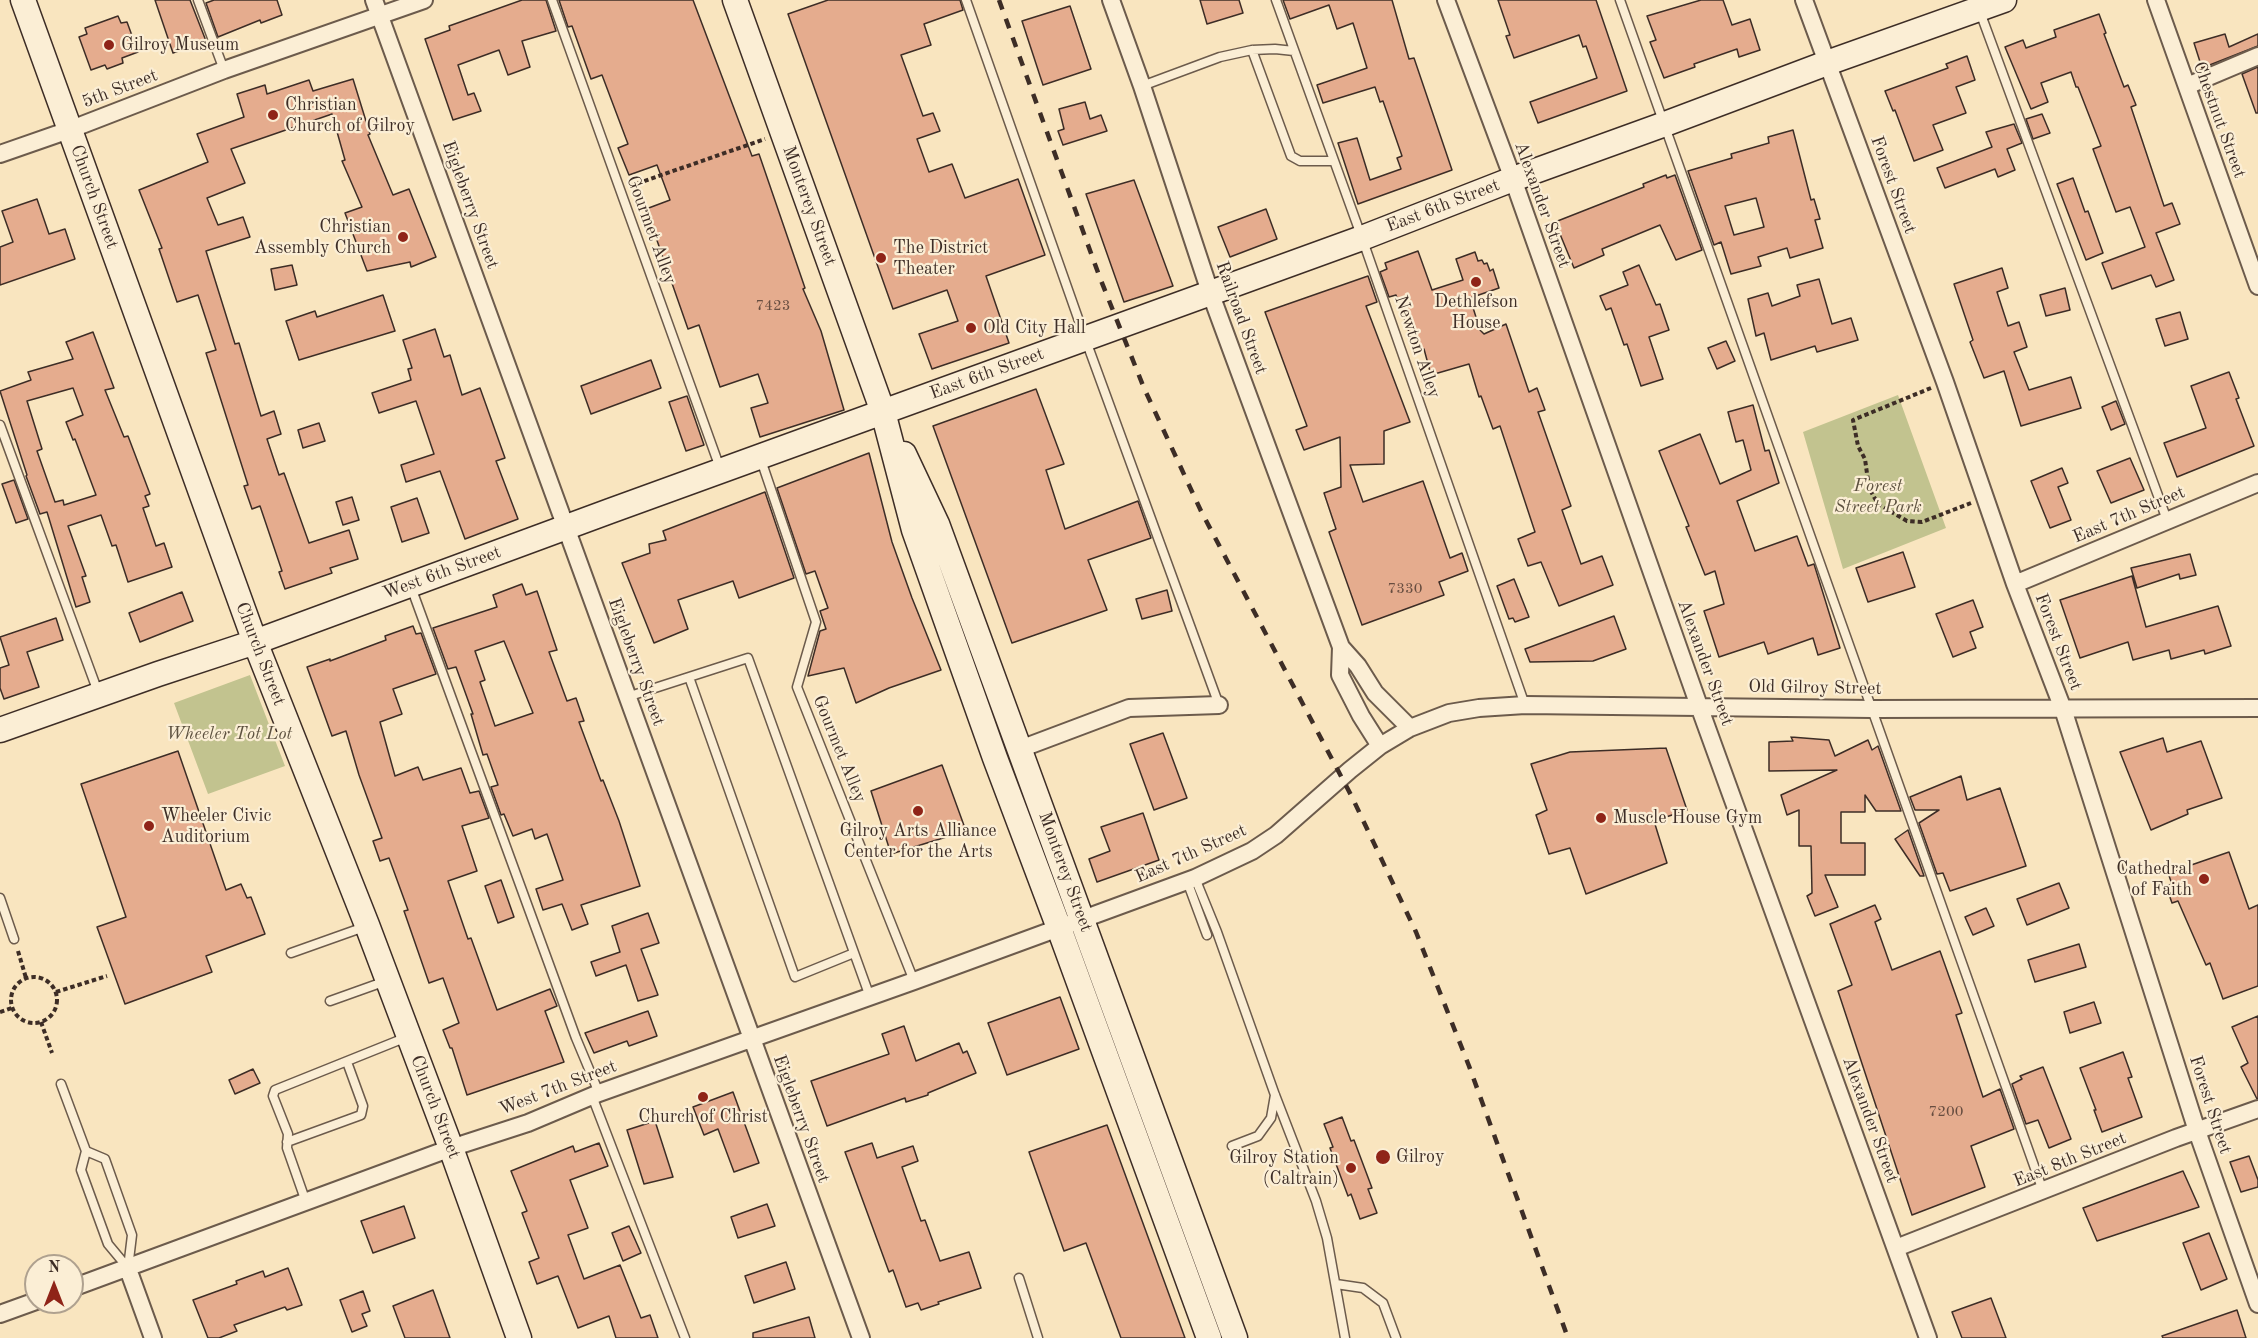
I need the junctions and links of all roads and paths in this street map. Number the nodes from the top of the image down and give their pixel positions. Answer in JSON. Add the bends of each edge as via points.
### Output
{"nodes":[{"id":1,"x":23,"y":0,"type":"edge"},
{"id":2,"x":198,"y":0,"type":"edge"},
{"id":3,"x":424,"y":0,"type":"edge"},
{"id":4,"x":552,"y":0,"type":"edge"},
{"id":5,"x":735,"y":0,"type":"edge"},
{"id":6,"x":966,"y":0,"type":"edge"},
{"id":7,"x":1111,"y":0,"type":"edge"},
{"id":8,"x":1276,"y":0,"type":"edge"},
{"id":9,"x":1446,"y":0,"type":"edge"},
{"id":10,"x":1620,"y":0,"type":"edge"},
{"id":11,"x":1804,"y":0,"type":"edge"},
{"id":12,"x":2004,"y":0,"type":"edge"},
{"id":13,"x":2156,"y":0,"type":"edge"},
{"id":14,"x":1977,"y":4,"type":"edge"},
{"id":15,"x":377,"y":8,"type":"edge"},
{"id":16,"x":1252,"y":51,"type":"junction"},
{"id":17,"x":1294,"y":51,"type":"junction"},
{"id":18,"x":2258,"y":56,"type":"edge"},
{"id":19,"x":1827,"y":63,"type":"junction"},
{"id":20,"x":224,"y":70,"type":"junction"},
{"id":21,"x":1142,"y":86,"type":"junction"},
{"id":22,"x":2187,"y":86,"type":"junction"},
{"id":23,"x":1665,"y":124,"type":"junction"},
{"id":24,"x":69,"y":130,"type":"junction"},
{"id":25,"x":765,"y":138,"type":"dead end"},
{"id":26,"x":0,"y":154,"type":"edge"},
{"id":27,"x":1334,"y":161,"type":"junction"},
{"id":28,"x":1513,"y":179,"type":"junction"},
{"id":29,"x":619,"y":190,"type":"junction"},
{"id":30,"x":1362,"y":238,"type":"junction"},
{"id":31,"x":2258,"y":286,"type":"edge"},
{"id":32,"x":1210,"y":292,"type":"junction"},
{"id":33,"x":1085,"y":338,"type":"junction"},
{"id":34,"x":1945,"y":382,"type":"junction"},
{"id":35,"x":883,"y":412,"type":"junction"},
{"id":36,"x":0,"y":425,"type":"edge"},
{"id":37,"x":760,"y":457,"type":"junction"},
{"id":38,"x":721,"y":470,"type":"junction"},
{"id":39,"x":2258,"y":483,"type":"edge"},
{"id":40,"x":1985,"y":498,"type":"junction"},
{"id":41,"x":2168,"y":520,"type":"junction"},
{"id":42,"x":566,"y":527,"type":"junction"},
{"id":43,"x":2014,"y":584,"type":"junction"},
{"id":44,"x":410,"y":585,"type":"junction"},
{"id":45,"x":255,"y":642,"type":"junction"},
{"id":46,"x":1341,"y":647,"type":"junction"},
{"id":47,"x":689,"y":677,"type":"junction"},
{"id":48,"x":99,"y":695,"type":"junction"},
{"id":49,"x":627,"y":697,"type":"junction"},
{"id":50,"x":1219,"y":705,"type":"joint"},
{"id":51,"x":1525,"y":705,"type":"junction"},
{"id":52,"x":1699,"y":706,"type":"junction"},
{"id":53,"x":2258,"y":708,"type":"edge"},
{"id":54,"x":1872,"y":709,"type":"junction"},
{"id":55,"x":2063,"y":709,"type":"junction"},
{"id":56,"x":1410,"y":728,"type":"junction"},
{"id":57,"x":0,"y":730,"type":"edge"},
{"id":58,"x":1380,"y":746,"type":"junction"},
{"id":59,"x":1020,"y":749,"type":"junction"},
{"id":60,"x":1191,"y":879,"type":"junction"},
{"id":61,"x":0,"y":898,"type":"edge"},
{"id":62,"x":1082,"y":919,"type":"junction"},
{"id":63,"x":367,"y":926,"type":"junction"},
{"id":64,"x":1059,"y":928,"type":"junction"},
{"id":65,"x":1207,"y":935,"type":"dead end"},
{"id":66,"x":14,"y":939,"type":"joint"},
{"id":67,"x":291,"y":953,"type":"dead end"},
{"id":68,"x":855,"y":953,"type":"junction"},
{"id":69,"x":106,"y":976,"type":"dead end"},
{"id":70,"x":26,"y":978,"type":"junction"},
{"id":71,"x":387,"y":981,"type":"junction"},
{"id":72,"x":914,"y":981,"type":"junction"},
{"id":73,"x":56,"y":992,"type":"junction"},
{"id":74,"x":870,"y":997,"type":"junction"},
{"id":75,"x":330,"y":1001,"type":"dead end"},
{"id":76,"x":12,"y":1008,"type":"junction"},
{"id":77,"x":0,"y":1012,"type":"edge"},
{"id":78,"x":41,"y":1022,"type":"junction"},
{"id":79,"x":409,"y":1036,"type":"junction"},
{"id":80,"x":751,"y":1038,"type":"junction"},
{"id":81,"x":52,"y":1053,"type":"dead end"},
{"id":82,"x":347,"y":1062,"type":"junction"},
{"id":83,"x":62,"y":1084,"type":"dead end"},
{"id":84,"x":596,"y":1094,"type":"junction"},
{"id":85,"x":1275,"y":1095,"type":"junction"},
{"id":86,"x":2258,"y":1109,"type":"edge"},
{"id":87,"x":2197,"y":1131,"type":"junction"},
{"id":88,"x":287,"y":1142,"type":"junction"},
{"id":89,"x":1232,"y":1146,"type":"dead end"},
{"id":90,"x":451,"y":1148,"type":"junction"},
{"id":91,"x":86,"y":1151,"type":"junction"},
{"id":92,"x":2043,"y":1191,"type":"junction"},
{"id":93,"x":306,"y":1202,"type":"junction"},
{"id":94,"x":1896,"y":1248,"type":"junction"},
{"id":95,"x":128,"y":1269,"type":"junction"},
{"id":96,"x":1019,"y":1278,"type":"dead end"},
{"id":97,"x":84,"y":1284,"type":"edge"},
{"id":98,"x":1336,"y":1284,"type":"junction"},
{"id":99,"x":2258,"y":1304,"type":"edge"},
{"id":100,"x":24,"y":1305,"type":"edge"},
{"id":101,"x":0,"y":1314,"type":"edge"},
{"id":102,"x":153,"y":1338,"type":"edge"},
{"id":103,"x":519,"y":1338,"type":"edge"},
{"id":104,"x":685,"y":1338,"type":"edge"},
{"id":105,"x":861,"y":1338,"type":"edge"},
{"id":106,"x":1038,"y":1338,"type":"edge"},
{"id":107,"x":1209,"y":1338,"type":"edge"},
{"id":108,"x":1235,"y":1338,"type":"edge"},
{"id":109,"x":1345,"y":1338,"type":"edge"},
{"id":110,"x":1396,"y":1338,"type":"edge"},
{"id":111,"x":1928,"y":1338,"type":"edge"}],
"edges":[{"from":1,"to":24,"type":"street","name":"Church Street"},
{"from":2,"to":20,"type":"lane"},
{"from":3,"to":15,"type":"street","name":"5th Street"},
{"from":4,"to":29,"type":"lane","name":"Gourmet Alley"},
{"from":5,"to":35,"type":"street","name":"Monterey Street"},
{"from":6,"to":33,"type":"lane"},
{"from":7,"to":21,"type":"street","name":"Railroad Street"},
{"from":8,"to":17,"type":"lane","name":"Newton Alley"},
{"from":9,"to":28,"type":"street","name":"Alexander Street"},
{"from":10,"to":23,"type":"lane"},
{"from":11,"to":19,"type":"street","name":"Forest Street"},
{"from":12,"to":14,"type":"street","name":"East 6th Street"},
{"from":13,"to":22,"type":"street","name":"Chestnut Street"},
{"from":14,"to":19,"type":"street","name":"East 6th Street"},
{"from":14,"to":41,"type":"lane"},
{"from":15,"to":20,"type":"street","name":"5th Street"},
{"from":15,"to":42,"type":"street","name":"Eigleberry Street"},
{"from":16,"to":17,"type":"lane"},
{"from":16,"to":21,"type":"lane","via":[[1220,57]]},
{"from":16,"to":27,"type":"lane","via":[[1291,156],[1300,161]]},
{"from":17,"to":27,"type":"lane","name":"Newton Alley"},
{"from":18,"to":22,"type":"street"},
{"from":19,"to":23,"type":"street","name":"East 6th Street"},
{"from":19,"to":34,"type":"street","name":"Forest Street"},
{"from":20,"to":24,"type":"street","name":"5th Street"},
{"from":21,"to":32,"type":"street","name":"Railroad Street"},
{"from":22,"to":31,"type":"street","name":"Chestnut Street"},
{"from":23,"to":28,"type":"street","name":"East 6th Street"},
{"from":23,"to":54,"type":"lane"},
{"from":24,"to":26,"type":"street","name":"5th Street"},
{"from":24,"to":45,"type":"street","name":"Church Street"},
{"from":25,"to":29,"type":"path"},
{"from":27,"to":30,"type":"lane","name":"Newton Alley"},
{"from":28,"to":30,"type":"street","name":"East 6th Street"},
{"from":28,"to":52,"type":"street","name":"Alexander Street"},
{"from":29,"to":38,"type":"lane","name":"Gourmet Alley"},
{"from":30,"to":32,"type":"street","name":"East 6th Street"},
{"from":30,"to":51,"type":"lane","name":"Newton Alley"},
{"from":32,"to":33,"type":"street","name":"East 6th Street"},
{"from":32,"to":46,"type":"street","name":"Railroad Street"},
{"from":33,"to":35,"type":"street","name":"East 6th Street"},
{"from":33,"to":50,"type":"lane"},
{"from":34,"to":40,"type":"street","name":"Forest Street"},
{"from":34,"to":40,"type":"path","via":[[1852,420],[1865,459],[1869,488],[1878,504],[1907,521],[1922,522]]},
{"from":35,"to":37,"type":"street","name":"West 6th Street"},
{"from":35,"to":59,"type":"street","name":"Monterey Street","via":[[937,524]]},
{"from":35,"to":64,"type":"street","name":"Monterey Street","via":[[914,530]]},
{"from":36,"to":48,"type":"lane"},
{"from":37,"to":38,"type":"street","name":"West 6th Street"},
{"from":37,"to":72,"type":"lane","name":"Gourmet Alley","via":[[816,622],[797,687]]},
{"from":38,"to":42,"type":"street","name":"West 6th Street"},
{"from":39,"to":41,"type":"street","name":"East 7th Street"},
{"from":40,"to":43,"type":"street","name":"Forest Street"},
{"from":41,"to":43,"type":"street","name":"East 7th Street"},
{"from":42,"to":44,"type":"street","name":"West 6th Street"},
{"from":42,"to":49,"type":"street","name":"Eigleberry Street"},
{"from":43,"to":55,"type":"street","name":"Forest Street"},
{"from":44,"to":45,"type":"street","name":"West 6th Street"},
{"from":44,"to":84,"type":"lane"},
{"from":45,"to":48,"type":"street","name":"West 6th Street"},
{"from":45,"to":63,"type":"street","name":"Church Street"},
{"from":46,"to":56,"type":"street","name":"Railroad Street","via":[[1375,693]]},
{"from":46,"to":58,"type":"street","name":"Railroad Street","via":[[1340,675]]},
{"from":47,"to":49,"type":"lane"},
{"from":47,"to":68,"type":"lane","via":[[748,658]]},
{"from":47,"to":68,"type":"lane","via":[[795,977]]},
{"from":48,"to":57,"type":"street","name":"West 6th Street"},
{"from":49,"to":80,"type":"street","name":"Eigleberry Street"},
{"from":50,"to":59,"type":"street","via":[[1129,708]]},
{"from":51,"to":52,"type":"street","name":"Old Gilroy Street"},
{"from":51,"to":56,"type":"street","name":"Old Gilroy Street","via":[[1449,713]]},
{"from":52,"to":54,"type":"street","name":"Old Gilroy Street"},
{"from":52,"to":94,"type":"street","name":"Alexander Street"},
{"from":53,"to":55,"type":"street","name":"Old Gilroy Street"},
{"from":54,"to":55,"type":"street","name":"Old Gilroy Street"},
{"from":54,"to":92,"type":"lane"},
{"from":55,"to":87,"type":"street","name":"Forest Street"},
{"from":56,"to":58,"type":"street","name":"Old Gilroy Street"},
{"from":58,"to":60,"type":"street","name":"East 7th Street","via":[[1276,835],[1252,851]]},
{"from":59,"to":62,"type":"street","name":"Monterey Street"},
{"from":60,"to":62,"type":"street","name":"East 7th Street"},
{"from":60,"to":65,"type":"lane"},
{"from":60,"to":85,"type":"lane","via":[[1217,932]]},
{"from":61,"to":66,"type":"lane"},
{"from":62,"to":64,"type":"street","name":"East 7th Street"},
{"from":62,"to":108,"type":"street","name":"Monterey Street"},
{"from":63,"to":67,"type":"lane"},
{"from":63,"to":71,"type":"street","name":"Church Street"},
{"from":64,"to":72,"type":"street","name":"West 7th Street"},
{"from":64,"to":107,"type":"street","name":"Monterey Street"},
{"from":66,"to":70,"type":"path"},
{"from":68,"to":74,"type":"lane"},
{"from":69,"to":73,"type":"path"},
{"from":70,"to":73,"type":"path","via":[[41,978]]},
{"from":70,"to":76,"type":"path","via":[[12,993]]},
{"from":71,"to":75,"type":"lane"},
{"from":71,"to":79,"type":"street","name":"Church Street"},
{"from":72,"to":74,"type":"street","name":"West 7th Street"},
{"from":73,"to":78,"type":"path","via":[[56,1007]]},
{"from":74,"to":80,"type":"street","name":"West 7th Street"},
{"from":76,"to":77,"type":"path"},
{"from":76,"to":78,"type":"path","via":[[27,1022]]},
{"from":78,"to":81,"type":"path"},
{"from":79,"to":82,"type":"lane"},
{"from":79,"to":90,"type":"street","name":"Church Street"},
{"from":80,"to":84,"type":"street","name":"West 7th Street"},
{"from":80,"to":105,"type":"street","name":"Eigleberry Street"},
{"from":82,"to":88,"type":"lane","via":[[275,1090],[273,1096],[288,1134]]},
{"from":82,"to":88,"type":"lane","via":[[363,1106],[361,1115]]},
{"from":83,"to":91,"type":"lane"},
{"from":84,"to":90,"type":"street","name":"West 7th Street","via":[[528,1123]]},
{"from":84,"to":104,"type":"lane"},
{"from":85,"to":89,"type":"lane","via":[[1271,1118],[1258,1136]]},
{"from":85,"to":98,"type":"lane","via":[[1328,1238]]},
{"from":86,"to":87,"type":"street","name":"East 8th Street"},
{"from":87,"to":92,"type":"street","name":"East 8th Street"},
{"from":87,"to":99,"type":"street","name":"Forest Street"},
{"from":88,"to":93,"type":"lane"},
{"from":90,"to":93,"type":"street","name":"West 7th Street"},
{"from":90,"to":103,"type":"street","name":"Church Street"},
{"from":91,"to":95,"type":"lane","via":[[81,1170],[108,1244]]},
{"from":91,"to":95,"type":"lane","via":[[105,1159],[132,1236]]},
{"from":92,"to":94,"type":"street","name":"East 8th Street"},
{"from":93,"to":95,"type":"street","name":"West 7th Street"},
{"from":94,"to":111,"type":"street","name":"Alexander Street"},
{"from":95,"to":97,"type":"street","name":"West 7th Street"},
{"from":95,"to":102,"type":"street"},
{"from":96,"to":106,"type":"lane"},
{"from":98,"to":109,"type":"lane"},
{"from":98,"to":110,"type":"lane","via":[[1363,1288],[1383,1303]]},
{"from":100,"to":101,"type":"street"}]}
